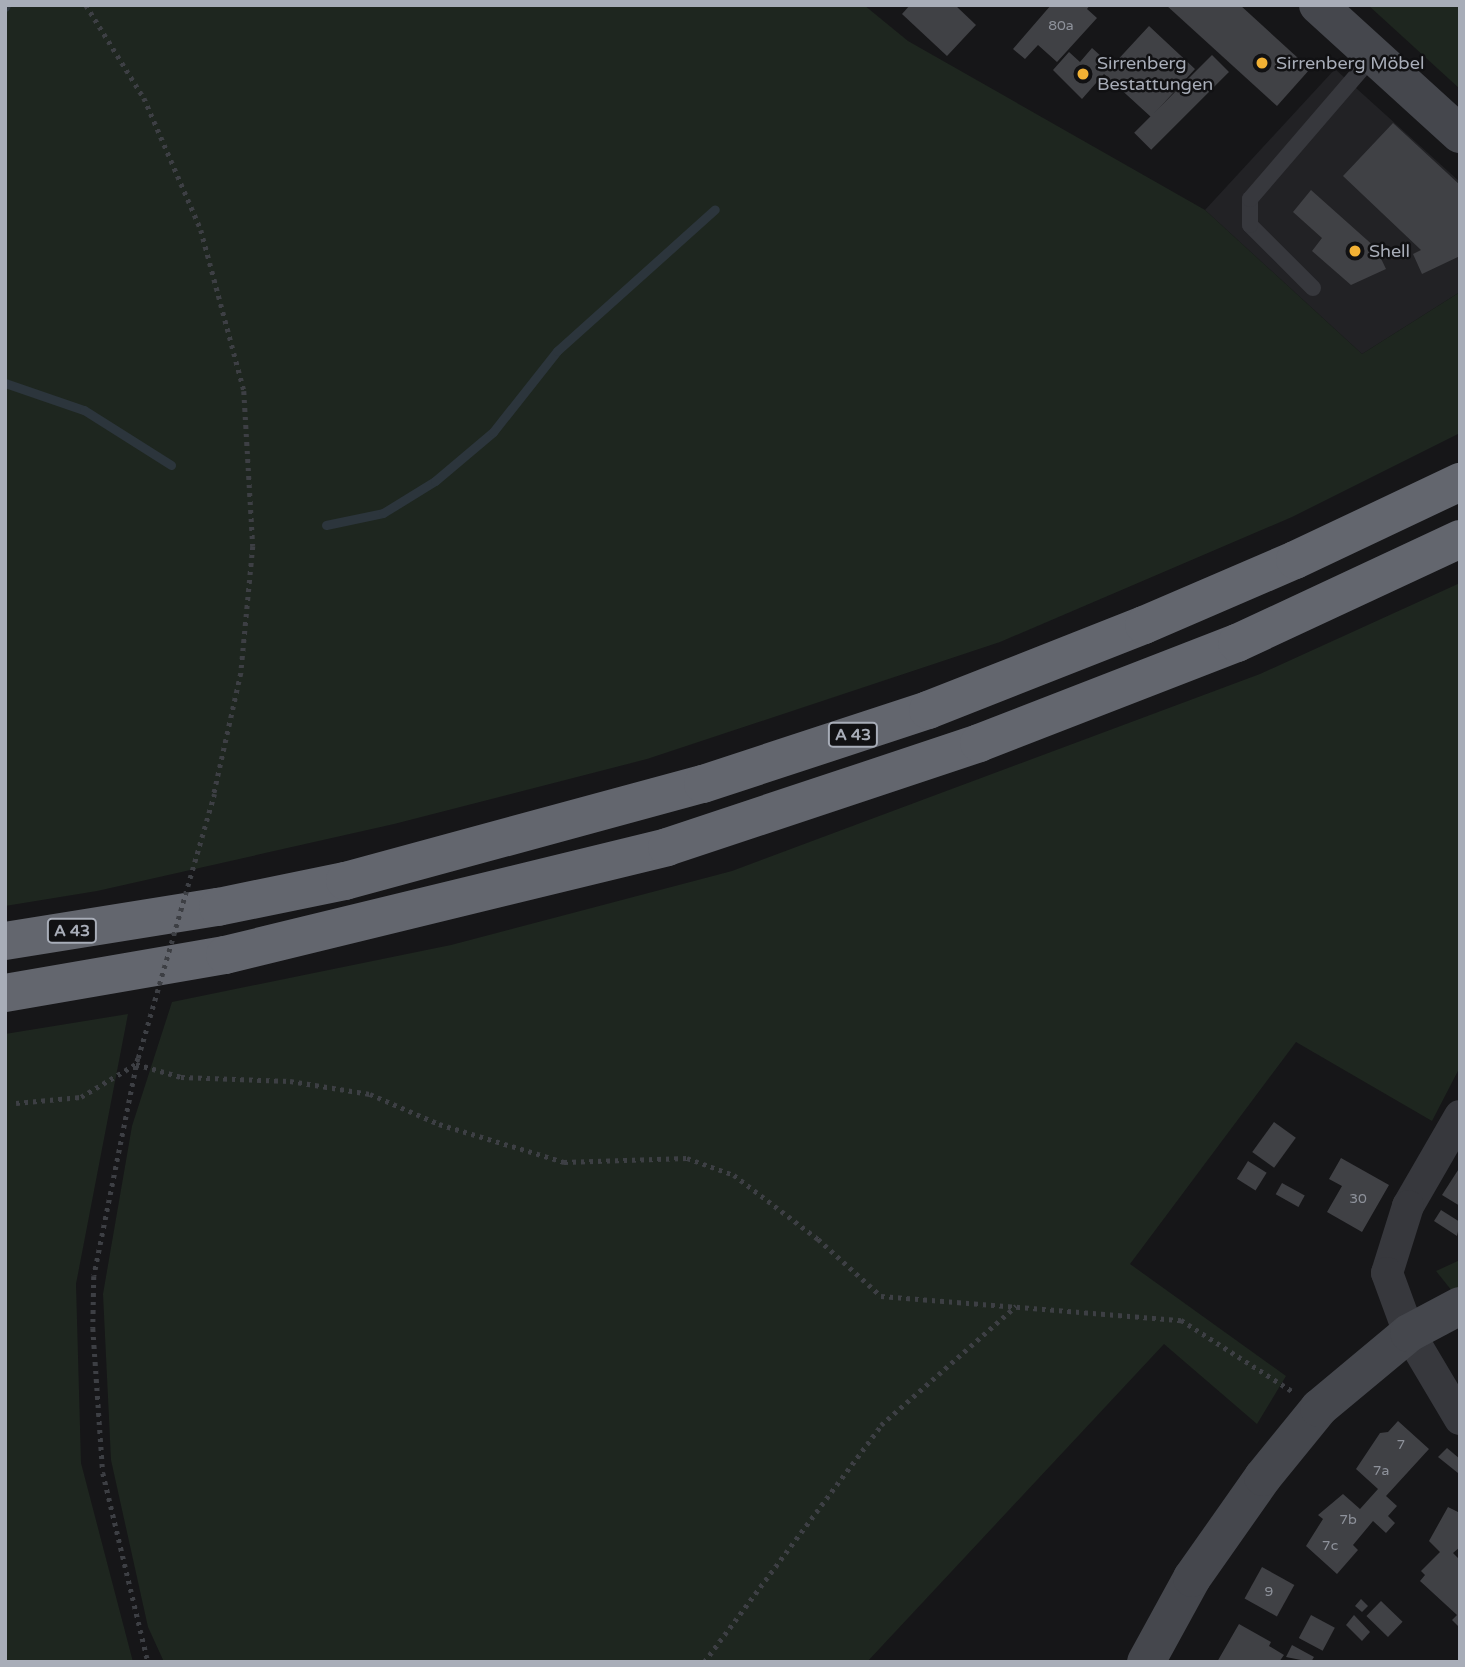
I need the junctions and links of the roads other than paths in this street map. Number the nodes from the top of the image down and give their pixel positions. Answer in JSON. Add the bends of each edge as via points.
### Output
{"nodes":[{"id":1,"x":1318,"y":5,"type":"edge"},
{"id":2,"x":1373,"y":56,"type":"junction"},
{"id":3,"x":1460,"y":134,"type":"edge"},
{"id":4,"x":1312,"y":288,"type":"dead end"},
{"id":5,"x":1460,"y":482,"type":"edge"},
{"id":6,"x":1460,"y":538,"type":"edge"},
{"id":7,"x":5,"y":941,"type":"edge"},
{"id":8,"x":5,"y":993,"type":"edge"},
{"id":9,"x":1460,"y":1116,"type":"edge"},
{"id":10,"x":1460,"y":1306,"type":"edge"},
{"id":11,"x":1409,"y":1333,"type":"junction"},
{"id":12,"x":1460,"y":1419,"type":"edge"},
{"id":13,"x":1146,"y":1662,"type":"edge"}],
"edges":[{"from":1,"to":2,"type":"main road"},
{"from":2,"to":3,"type":"main road"},
{"from":2,"to":4,"type":"lane","via":[[1250,199],[1250,225]]},
{"from":5,"to":7,"type":"highway","number":"A 43","via":[[1144,625],[928,710],[703,784],[345,881],[218,907]]},
{"from":6,"to":8,"type":"highway","via":[[1212,653],[979,743],[667,846],[225,955]]},
{"from":9,"to":11,"type":"street","via":[[1408,1206],[1387,1273]]},
{"from":10,"to":11,"type":"main road"},
{"from":11,"to":12,"type":"street"},
{"from":11,"to":13,"type":"main road","via":[[1320,1408],[1263,1477],[1192,1578]]}]}
